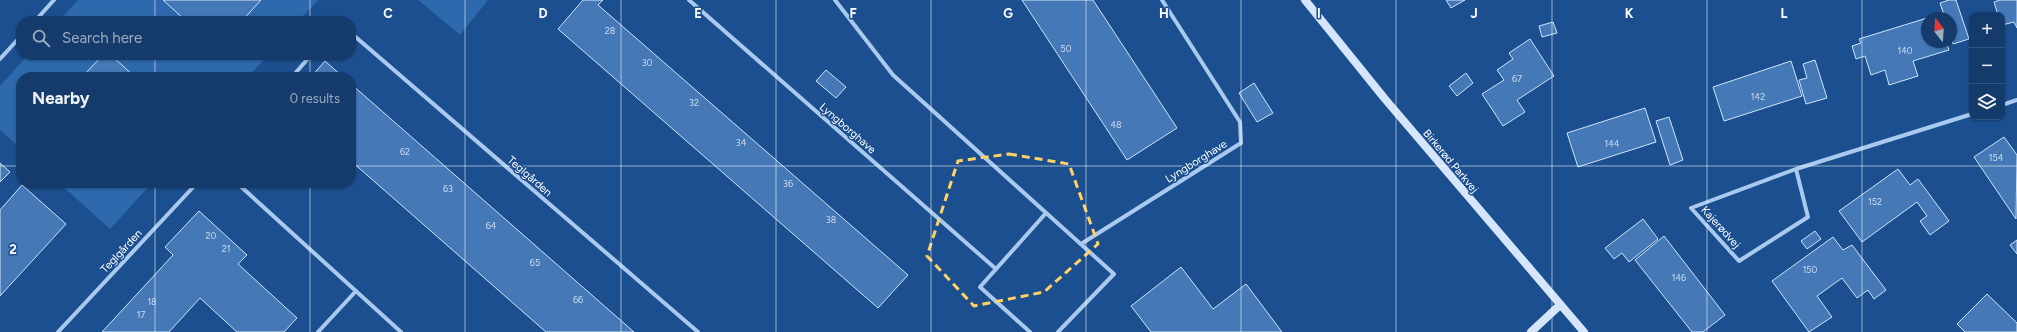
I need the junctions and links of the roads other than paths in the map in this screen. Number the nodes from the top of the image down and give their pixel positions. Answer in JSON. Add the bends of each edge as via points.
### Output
{"nodes":[{"id":1,"x":54,"y":0,"type":"edge"},
{"id":2,"x":689,"y":0,"type":"edge"},
{"id":3,"x":835,"y":0,"type":"edge"},
{"id":4,"x":1162,"y":0,"type":"edge"},
{"id":5,"x":1305,"y":0,"type":"edge"},
{"id":6,"x":40,"y":16,"type":"edge"},
{"id":7,"x":356,"y":37,"type":"edge"},
{"id":8,"x":16,"y":41,"type":"edge"},
{"id":9,"x":0,"y":59,"type":"edge"},
{"id":10,"x":307,"y":60,"type":"edge"},
{"id":11,"x":296,"y":72,"type":"edge"},
{"id":12,"x":2017,"y":100,"type":"edge"},
{"id":13,"x":2005,"y":104,"type":"edge"},
{"id":14,"x":1969,"y":115,"type":"edge"},
{"id":15,"x":1796,"y":169,"type":"junction"},
{"id":16,"x":192,"y":188,"type":"edge"},
{"id":17,"x":243,"y":188,"type":"edge"},
{"id":18,"x":1046,"y":213,"type":"junction"},
{"id":19,"x":1081,"y":244,"type":"junction"},
{"id":20,"x":996,"y":269,"type":"junction"},
{"id":21,"x":356,"y":291,"type":"junction"},
{"id":22,"x":1560,"y":305,"type":"junction"},
{"id":23,"x":58,"y":332,"type":"edge"},
{"id":24,"x":318,"y":332,"type":"edge"},
{"id":25,"x":401,"y":332,"type":"edge"},
{"id":26,"x":698,"y":332,"type":"edge"},
{"id":27,"x":1030,"y":332,"type":"edge"},
{"id":28,"x":1058,"y":332,"type":"edge"},
{"id":29,"x":1531,"y":332,"type":"edge"},
{"id":30,"x":1584,"y":332,"type":"edge"}],
"edges":[{"from":1,"to":6,"type":"street"},
{"from":2,"to":20,"type":"street","name":"Lyngborghave"},
{"from":3,"to":18,"type":"street","via":[[893,75]]},
{"from":4,"to":19,"type":"street","name":"Lyngborghave","via":[[1240,122],[1241,143]]},
{"from":5,"to":22,"type":"street","name":"Birkerød Parkvej","via":[[1385,99]]},
{"from":7,"to":26,"type":"street","name":"Teglgården"},
{"from":8,"to":9,"type":"street"},
{"from":10,"to":11,"type":"street"},
{"from":12,"to":13,"type":"street"},
{"from":14,"to":15,"type":"street","name":"Kajerødvej"},
{"from":15,"to":15,"type":"street","name":"Kajerødvej","via":[[1808,217],[1740,261],[1691,208]]},
{"from":16,"to":23,"type":"street","name":"Teglgården"},
{"from":17,"to":21,"type":"street"},
{"from":18,"to":19,"type":"street"},
{"from":18,"to":20,"type":"street"},
{"from":19,"to":28,"type":"street","via":[[1114,274]]},
{"from":20,"to":27,"type":"street","via":[[980,287]]},
{"from":21,"to":24,"type":"street"},
{"from":21,"to":25,"type":"street"},
{"from":22,"to":29,"type":"street"},
{"from":22,"to":30,"type":"street","name":"Birkerød Parkvej"}]}
